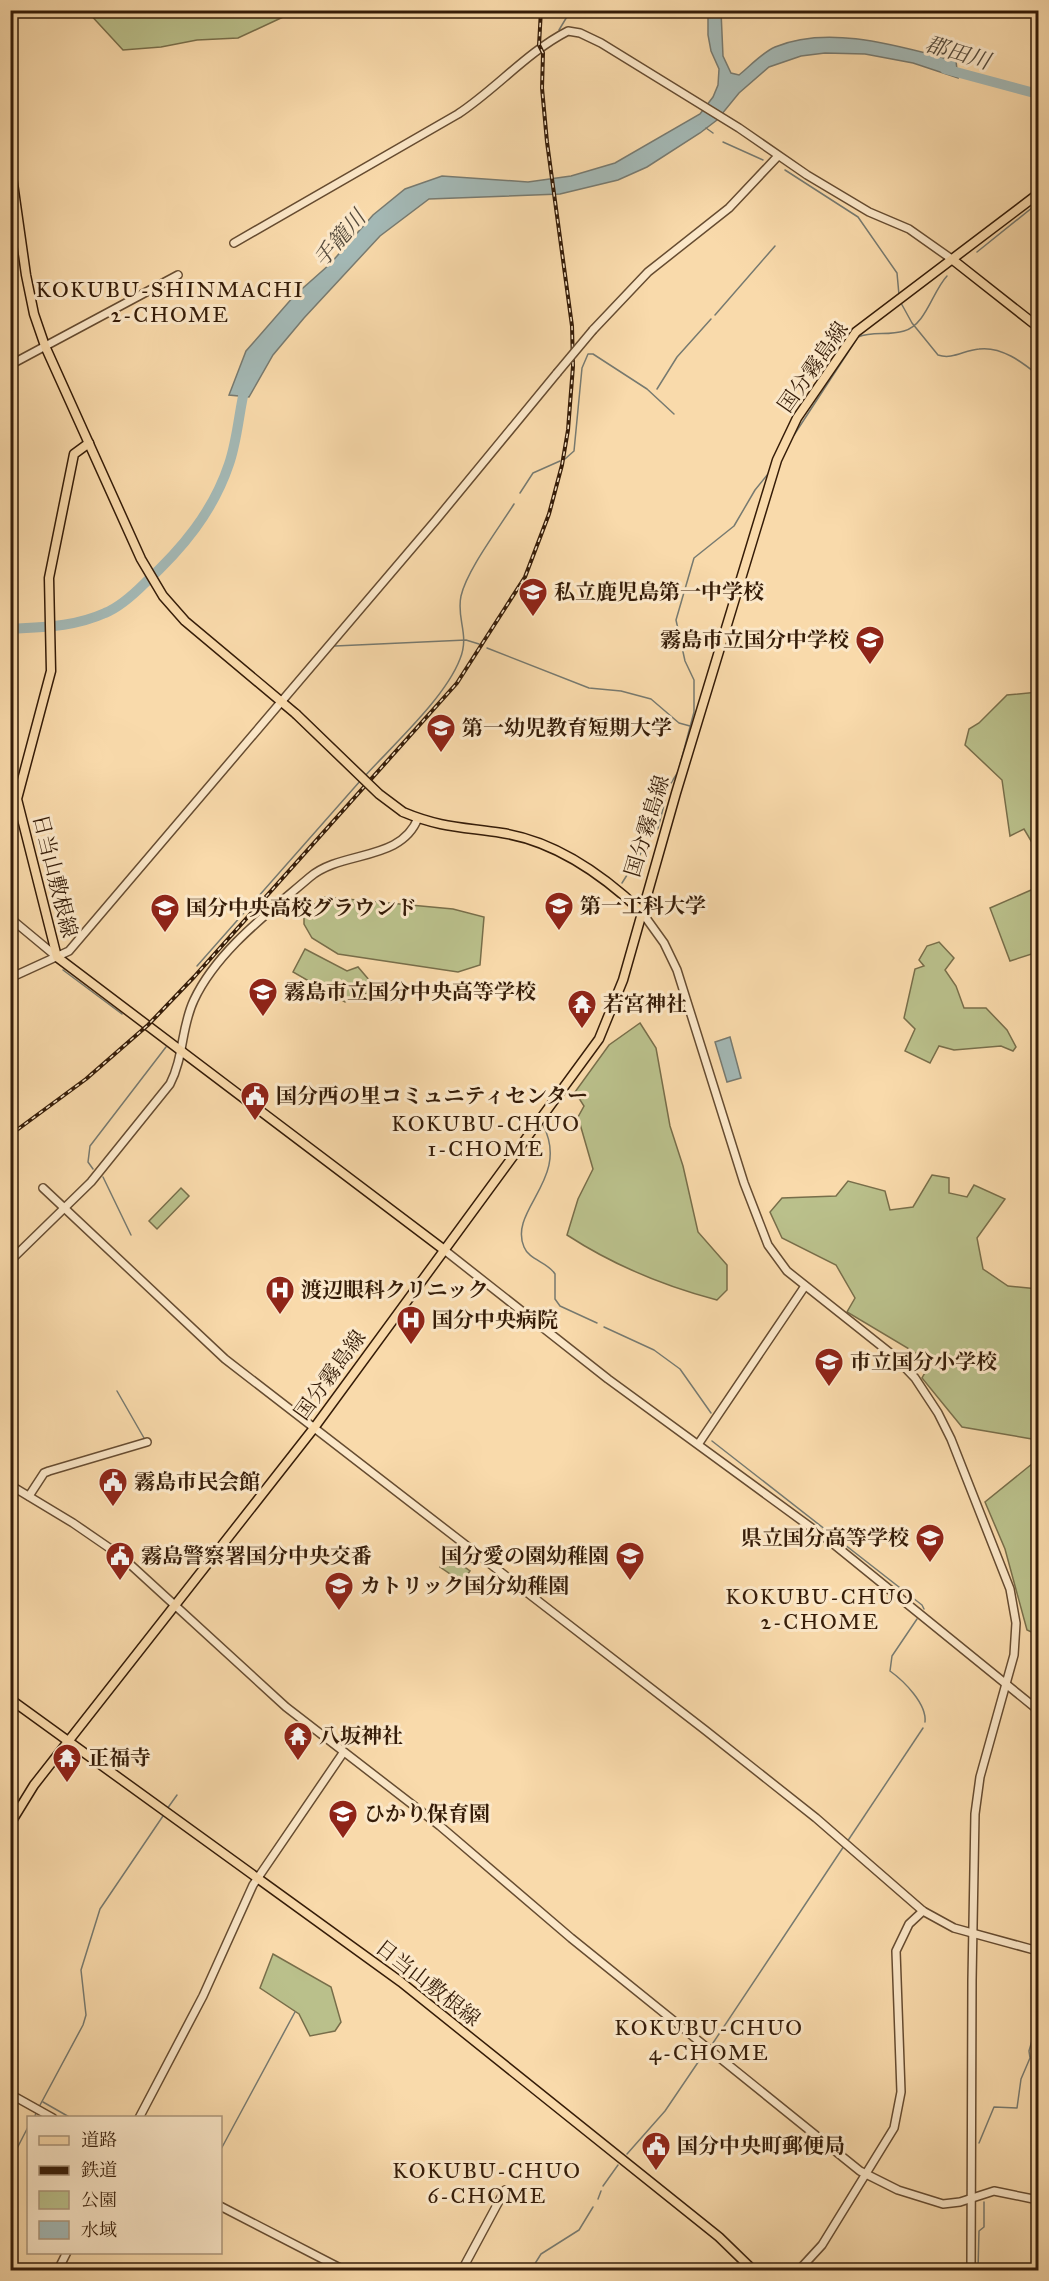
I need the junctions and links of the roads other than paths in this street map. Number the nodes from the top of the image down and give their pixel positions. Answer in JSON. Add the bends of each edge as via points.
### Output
{"nodes":[{"id":1,"x":778,"y":156,"type":"junction"},
{"id":2,"x":10,"y":162,"type":"edge"},
{"id":3,"x":1038,"y":194,"type":"edge"},
{"id":4,"x":234,"y":243,"type":"dead end"},
{"id":5,"x":953,"y":260,"type":"junction"},
{"id":6,"x":178,"y":275,"type":"dead end"},
{"id":7,"x":1038,"y":327,"type":"edge"},
{"id":8,"x":45,"y":346,"type":"junction"},
{"id":9,"x":10,"y":365,"type":"edge"},
{"id":10,"x":89,"y":443,"type":"junction"},
{"id":11,"x":280,"y":702,"type":"junction"},
{"id":12,"x":418,"y":818,"type":"junction"},
{"id":13,"x":641,"y":911,"type":"junction"},
{"id":14,"x":10,"y":918,"type":"edge"},
{"id":15,"x":57,"y":957,"type":"junction"},
{"id":16,"x":10,"y":978,"type":"edge"},
{"id":17,"x":183,"y":1052,"type":"junction"},
{"id":18,"x":43,"y":1188,"type":"dead end"},
{"id":19,"x":64,"y":1210,"type":"junction"},
{"id":20,"x":443,"y":1249,"type":"junction"},
{"id":21,"x":10,"y":1261,"type":"edge"},
{"id":22,"x":805,"y":1286,"type":"junction"},
{"id":23,"x":314,"y":1428,"type":"junction"},
{"id":24,"x":147,"y":1442,"type":"dead end"},
{"id":25,"x":699,"y":1443,"type":"junction"},
{"id":26,"x":10,"y":1485,"type":"edge"},
{"id":27,"x":28,"y":1496,"type":"junction"},
{"id":28,"x":175,"y":1604,"type":"junction"},
{"id":29,"x":1006,"y":1684,"type":"junction"},
{"id":30,"x":10,"y":1699,"type":"edge"},
{"id":31,"x":1038,"y":1710,"type":"edge"},
{"id":32,"x":68,"y":1742,"type":"junction"},
{"id":33,"x":343,"y":1753,"type":"junction"},
{"id":34,"x":10,"y":1824,"type":"edge"},
{"id":35,"x":257,"y":1879,"type":"junction"},
{"id":36,"x":923,"y":1911,"type":"junction"},
{"id":37,"x":973,"y":1934,"type":"junction"},
{"id":38,"x":1038,"y":1951,"type":"edge"},
{"id":39,"x":10,"y":2094,"type":"edge"},
{"id":40,"x":49,"y":2116,"type":"edge"},
{"id":41,"x":140,"y":2116,"type":"edge"},
{"id":42,"x":866,"y":2174,"type":"junction"},
{"id":43,"x":505,"y":2190,"type":"dead end"},
{"id":44,"x":970,"y":2199,"type":"junction"},
{"id":45,"x":1038,"y":2200,"type":"edge"},
{"id":46,"x":222,"y":2207,"type":"edge"},
{"id":47,"x":66,"y":2254,"type":"edge"},
{"id":48,"x":58,"y":2271,"type":"edge"},
{"id":49,"x":344,"y":2271,"type":"edge"},
{"id":50,"x":462,"y":2271,"type":"edge"},
{"id":51,"x":753,"y":2271,"type":"edge"},
{"id":52,"x":799,"y":2271,"type":"edge"},
{"id":53,"x":971,"y":2271,"type":"edge"}],
"edges":[{"from":1,"to":4,"type":"street","via":[[601,44],[568,31],[477,102]]},
{"from":1,"to":5,"type":"street","via":[[869,212],[909,229]]},
{"from":1,"to":11,"type":"street","bridge":true,"via":[[729,208],[648,272],[593,330]]},
{"from":2,"to":8,"type":"main road","via":[[26,275]]},
{"from":3,"to":5,"type":"main road","name":"国分霧島線"},
{"from":5,"to":7,"type":"main road"},
{"from":5,"to":13,"type":"main road","name":"国分霧島線","via":[[848,341],[797,418],[777,460]]},
{"from":6,"to":8,"type":"street"},
{"from":8,"to":9,"type":"street"},
{"from":8,"to":10,"type":"main road"},
{"from":10,"to":11,"type":"main road","via":[[142,561],[163,596],[185,621]]},
{"from":10,"to":15,"type":"main road","name":"日当山敷根線","via":[[74,454],[51,568],[48,687],[17,799]]},
{"from":11,"to":12,"type":"main road","bridge":true,"via":[[379,794]]},
{"from":11,"to":15,"type":"street","via":[[120,894],[69,951]]},
{"from":12,"to":13,"type":"main road","via":[[443,826],[503,833],[555,849]]},
{"from":12,"to":17,"type":"street","via":[[408,837],[396,845],[343,860],[312,875],[242,939],[213,968],[193,1002]]},
{"from":13,"to":20,"type":"main road","name":"国分霧島線","via":[[623,980],[599,1039]]},
{"from":13,"to":22,"type":"street","via":[[677,970],[760,1228],[787,1271]]},
{"from":14,"to":15,"type":"street"},
{"from":15,"to":16,"type":"street"},
{"from":15,"to":17,"type":"main road","name":"日当山敷根線"},
{"from":17,"to":19,"type":"street","via":[[170,1084],[150,1112]]},
{"from":17,"to":20,"type":"main road","name":"日当山敷根線"},
{"from":18,"to":19,"type":"street"},
{"from":19,"to":21,"type":"street"},
{"from":19,"to":23,"type":"street","via":[[212,1348]]},
{"from":20,"to":23,"type":"main road","name":"国分霧島線"},
{"from":20,"to":25,"type":"street","via":[[608,1379]]},
{"from":22,"to":25,"type":"street"},
{"from":22,"to":29,"type":"street","via":[[894,1356],[915,1378],[938,1413],[981,1510],[1010,1589],[1015,1637]]},
{"from":23,"to":28,"type":"main road","name":"国分霧島線"},
{"from":23,"to":36,"type":"street","via":[[696,1723]]},
{"from":24,"to":27,"type":"street","via":[[49,1470]]},
{"from":25,"to":29,"type":"street","via":[[831,1542]]},
{"from":26,"to":27,"type":"street"},
{"from":27,"to":28,"type":"street","via":[[121,1556]]},
{"from":28,"to":32,"type":"main road","name":"国分霧島線"},
{"from":28,"to":33,"type":"street","via":[[286,1707]]},
{"from":29,"to":31,"type":"street"},
{"from":29,"to":37,"type":"street","via":[[977,1793]]},
{"from":30,"to":32,"type":"main road","name":"日当山敷根線"},
{"from":32,"to":34,"type":"main road","name":"国分霧島線"},
{"from":32,"to":35,"type":"main road","name":"日当山敷根線"},
{"from":33,"to":35,"type":"street"},
{"from":33,"to":42,"type":"street","via":[[440,1826],[571,1938]]},
{"from":35,"to":41,"type":"street","via":[[211,1979]]},
{"from":35,"to":51,"type":"main road","name":"日当山敷根線","via":[[420,1998],[719,2237]]},
{"from":36,"to":37,"type":"street"},
{"from":36,"to":42,"type":"street","via":[[909,1924],[896,1951],[901,2092],[898,2112],[888,2140]]},
{"from":37,"to":38,"type":"street"},
{"from":37,"to":44,"type":"street"},
{"from":39,"to":40,"type":"street"},
{"from":42,"to":44,"type":"street","via":[[898,2190],[943,2204]]},
{"from":42,"to":52,"type":"street","via":[[822,2245]]},
{"from":43,"to":50,"type":"street"},
{"from":44,"to":45,"type":"street","via":[[994,2191]]},
{"from":44,"to":53,"type":"street"},
{"from":46,"to":49,"type":"street"},
{"from":47,"to":48,"type":"street"}]}
